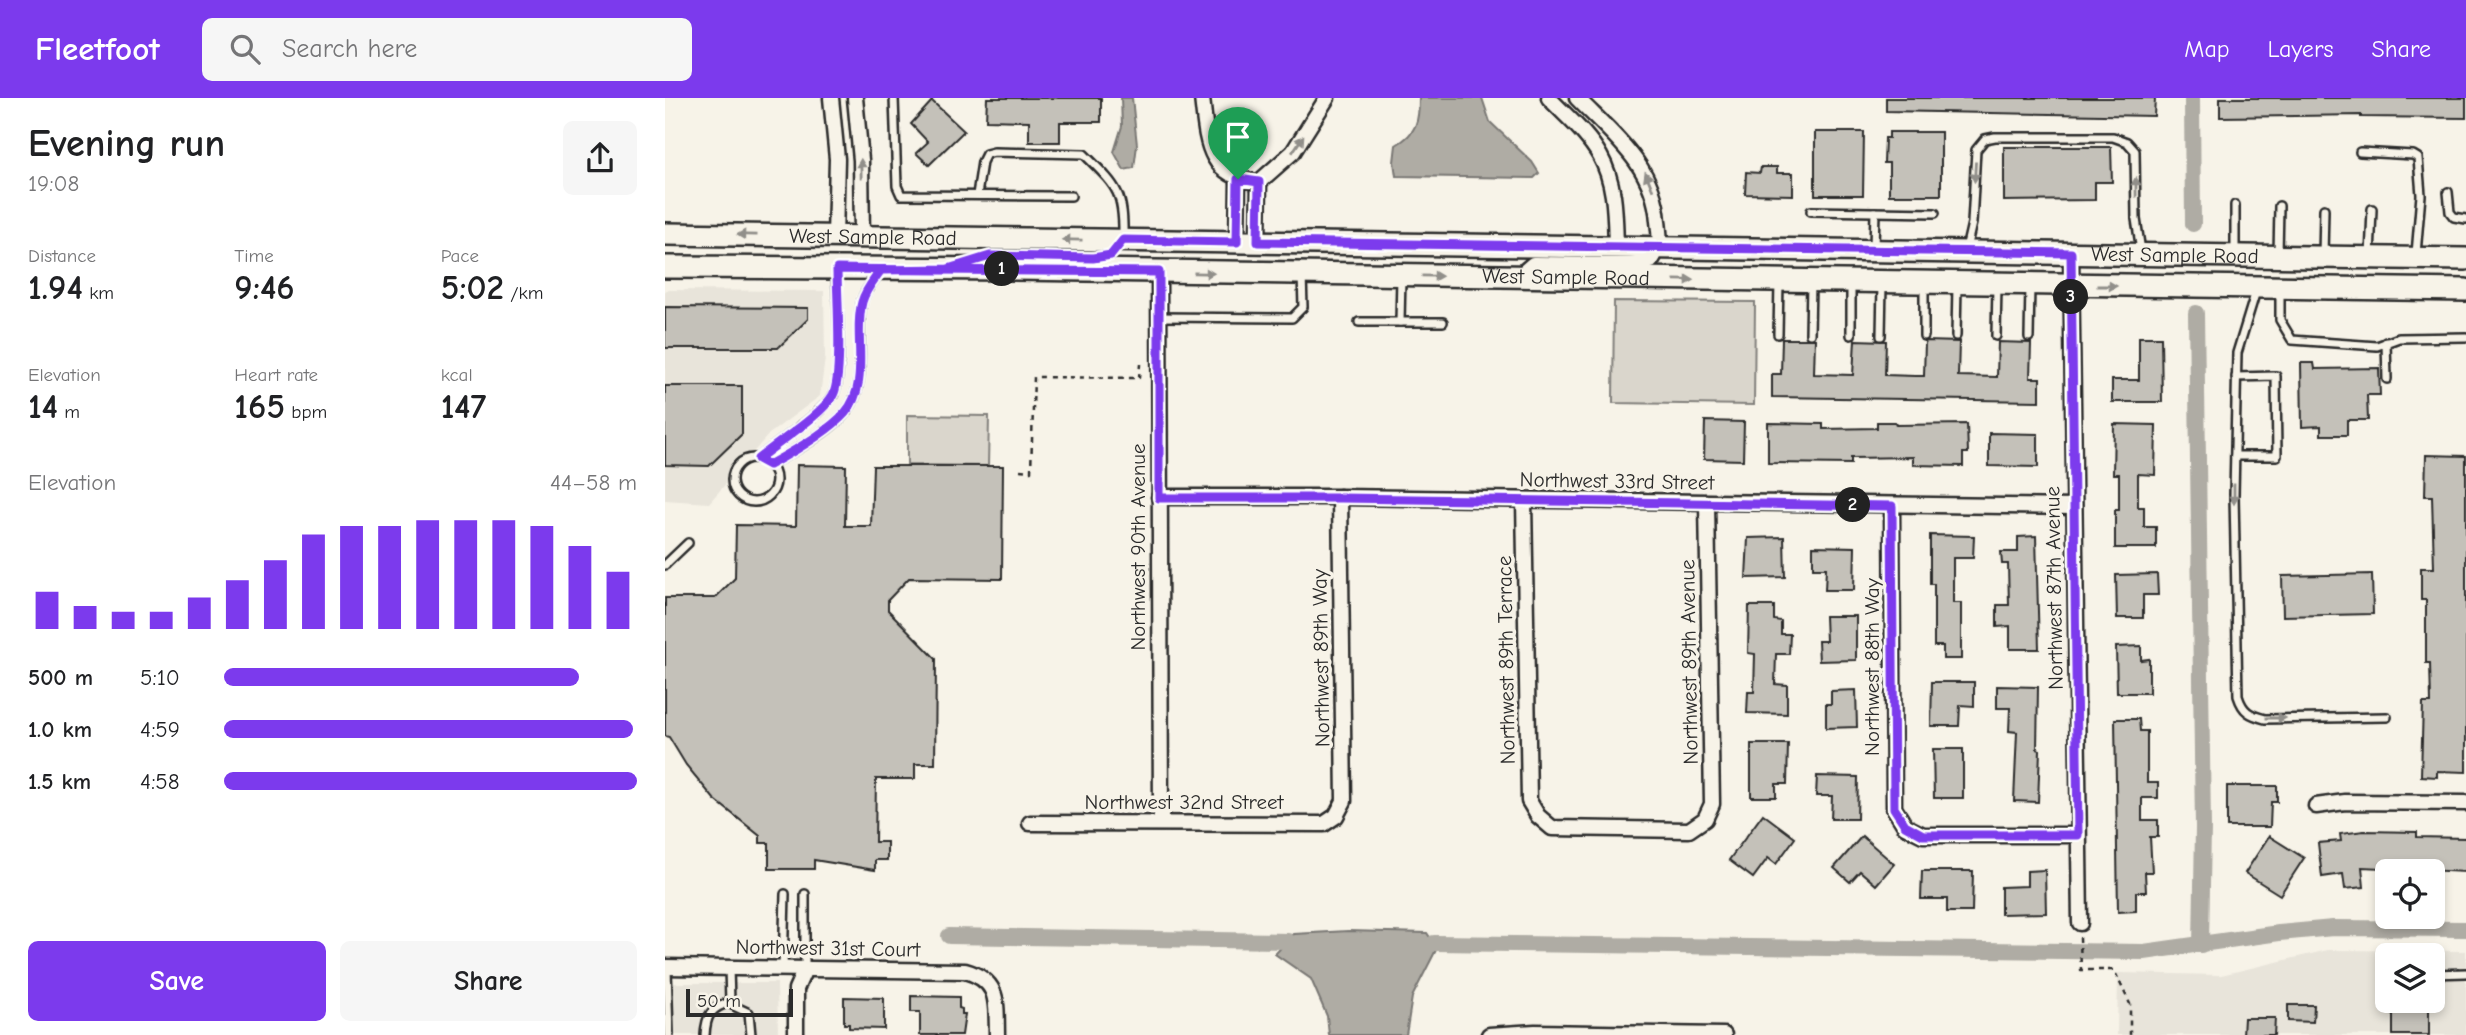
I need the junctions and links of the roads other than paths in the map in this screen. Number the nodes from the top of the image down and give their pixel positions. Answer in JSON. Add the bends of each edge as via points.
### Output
{"nodes":[{"id":1,"x":831,"y":98,"type":"edge"},
{"id":2,"x":855,"y":98,"type":"edge"},
{"id":3,"x":894,"y":98,"type":"edge"},
{"id":4,"x":1202,"y":98,"type":"edge"},
{"id":5,"x":1327,"y":98,"type":"edge"},
{"id":6,"x":1549,"y":98,"type":"edge"},
{"id":7,"x":1577,"y":98,"type":"edge"},
{"id":8,"x":2360,"y":152,"type":"dead end"},
{"id":9,"x":1238,"y":179,"type":"junction"},
{"id":10,"x":1259,"y":182,"type":"junction"},
{"id":11,"x":2448,"y":192,"type":"dead end"},
{"id":12,"x":977,"y":195,"type":"junction"},
{"id":13,"x":1070,"y":196,"type":"dead end"},
{"id":14,"x":2235,"y":205,"type":"dead end"},
{"id":15,"x":2279,"y":206,"type":"dead end"},
{"id":16,"x":2324,"y":209,"type":"dead end"},
{"id":17,"x":2372,"y":209,"type":"dead end"},
{"id":18,"x":1811,"y":211,"type":"dead end"},
{"id":19,"x":1875,"y":212,"type":"junction"},
{"id":20,"x":1935,"y":213,"type":"dead end"},
{"id":21,"x":2466,"y":219,"type":"edge"},
{"id":22,"x":665,"y":234,"type":"edge"},
{"id":23,"x":835,"y":237,"type":"junction"},
{"id":24,"x":862,"y":237,"type":"junction"},
{"id":25,"x":1123,"y":240,"type":"junction"},
{"id":26,"x":1248,"y":242,"type":"junction"},
{"id":27,"x":1355,"y":244,"type":"junction"},
{"id":28,"x":1616,"y":247,"type":"junction"},
{"id":29,"x":1660,"y":248,"type":"junction"},
{"id":30,"x":1873,"y":251,"type":"junction"},
{"id":31,"x":1966,"y":252,"type":"junction"},
{"id":32,"x":2071,"y":253,"type":"junction"},
{"id":33,"x":2141,"y":255,"type":"junction"},
{"id":34,"x":2235,"y":256,"type":"junction"},
{"id":35,"x":2278,"y":256,"type":"junction"},
{"id":36,"x":2323,"y":257,"type":"junction"},
{"id":37,"x":2369,"y":258,"type":"junction"},
{"id":38,"x":2415,"y":258,"type":"junction"},
{"id":39,"x":2466,"y":259,"type":"edge"},
{"id":40,"x":665,"y":267,"type":"edge"},
{"id":41,"x":837,"y":269,"type":"junction"},
{"id":42,"x":948,"y":269,"type":"junction"},
{"id":43,"x":881,"y":270,"type":"junction"},
{"id":44,"x":1159,"y":272,"type":"junction"},
{"id":45,"x":1302,"y":274,"type":"junction"},
{"id":46,"x":1401,"y":276,"type":"junction"},
{"id":47,"x":1518,"y":277,"type":"junction"},
{"id":48,"x":1779,"y":282,"type":"junction"},
{"id":49,"x":1811,"y":282,"type":"junction"},
{"id":50,"x":1851,"y":282,"type":"junction"},
{"id":51,"x":1882,"y":283,"type":"junction"},
{"id":52,"x":1924,"y":283,"type":"junction"},
{"id":53,"x":1957,"y":284,"type":"junction"},
{"id":54,"x":1997,"y":284,"type":"junction"},
{"id":55,"x":2030,"y":285,"type":"junction"},
{"id":56,"x":2071,"y":286,"type":"junction"},
{"id":57,"x":2258,"y":287,"type":"junction"},
{"id":58,"x":2280,"y":287,"type":"junction"},
{"id":59,"x":2466,"y":290,"type":"edge"},
{"id":60,"x":1159,"y":317,"type":"junction"},
{"id":61,"x":1359,"y":321,"type":"dead end"},
{"id":62,"x":1400,"y":322,"type":"junction"},
{"id":63,"x":1443,"y":323,"type":"dead end"},
{"id":64,"x":1778,"y":334,"type":"dead end"},
{"id":65,"x":1810,"y":334,"type":"dead end"},
{"id":66,"x":1851,"y":335,"type":"dead end"},
{"id":67,"x":1881,"y":336,"type":"dead end"},
{"id":68,"x":1924,"y":336,"type":"dead end"},
{"id":69,"x":1956,"y":336,"type":"dead end"},
{"id":70,"x":1996,"y":336,"type":"dead end"},
{"id":71,"x":2029,"y":337,"type":"dead end"},
{"id":72,"x":2466,"y":337,"type":"edge"},
{"id":73,"x":2386,"y":342,"type":"junction"},
{"id":74,"x":2236,"y":377,"type":"junction"},
{"id":75,"x":2387,"y":379,"type":"dead end"},
{"id":76,"x":2235,"y":456,"type":"junction"},
{"id":77,"x":758,"y":459,"type":"junction"},
{"id":78,"x":769,"y":465,"type":"junction"},
{"id":79,"x":1159,"y":498,"type":"junction"},
{"id":80,"x":1340,"y":498,"type":"junction"},
{"id":81,"x":1524,"y":500,"type":"junction"},
{"id":82,"x":1707,"y":503,"type":"junction"},
{"id":83,"x":1892,"y":506,"type":"junction"},
{"id":84,"x":2074,"y":507,"type":"junction"},
{"id":85,"x":688,"y":543,"type":"dead end"},
{"id":86,"x":665,"y":565,"type":"edge"},
{"id":87,"x":2387,"y":717,"type":"dead end"},
{"id":88,"x":2466,"y":803,"type":"edge"},
{"id":89,"x":2316,"y":806,"type":"dead end"},
{"id":90,"x":1336,"y":817,"type":"joint"},
{"id":91,"x":1705,"y":819,"type":"joint"},
{"id":92,"x":1161,"y":822,"type":"junction"},
{"id":93,"x":1030,"y":823,"type":"dead end"},
{"id":94,"x":2078,"y":835,"type":"junction"},
{"id":95,"x":785,"y":894,"type":"dead end"},
{"id":96,"x":805,"y":894,"type":"dead end"},
{"id":97,"x":2080,"y":928,"type":"road end"},
{"id":98,"x":666,"y":967,"type":"edge"},
{"id":99,"x":729,"y":968,"type":"junction"},
{"id":100,"x":783,"y":969,"type":"junction"},
{"id":101,"x":805,"y":969,"type":"junction"},
{"id":102,"x":2466,"y":973,"type":"edge"},
{"id":103,"x":2445,"y":974,"type":"edge"},
{"id":104,"x":796,"y":989,"type":"junction"},
{"id":105,"x":730,"y":1002,"type":"junction"},
{"id":106,"x":1498,"y":1034,"type":"edge"},
{"id":107,"x":669,"y":1035,"type":"edge"},
{"id":108,"x":705,"y":1035,"type":"edge"},
{"id":109,"x":751,"y":1035,"type":"edge"},
{"id":110,"x":796,"y":1035,"type":"edge"},
{"id":111,"x":996,"y":1035,"type":"edge"},
{"id":112,"x":1724,"y":1035,"type":"edge"}],
"edges":[{"from":1,"to":23,"type":"street","via":[[837,159]]},
{"from":24,"to":2,"type":"street","one_way":true},
{"from":3,"to":12,"type":"lane","via":[[901,195]]},
{"from":4,"to":9,"type":"street","via":[[1207,142],[1225,172]]},
{"from":10,"to":5,"type":"street","one_way":true,"via":[[1293,152]]},
{"from":6,"to":28,"type":"street","via":[[1588,140],[1606,168]]},
{"from":29,"to":7,"type":"street","one_way":true,"via":[[1655,198],[1645,171]]},
{"from":8,"to":38,"type":"lane","via":[[2418,159],[2421,195]]},
{"from":9,"to":10,"type":"street"},
{"from":9,"to":26,"type":"street"},
{"from":10,"to":26,"type":"street"},
{"from":11,"to":21,"type":"lane","via":[[2450,212]]},
{"from":12,"to":13,"type":"lane"},
{"from":12,"to":25,"type":"lane","via":[[986,154],[1084,154],[1119,193]]},
{"from":14,"to":34,"type":"lane"},
{"from":15,"to":35,"type":"lane"},
{"from":16,"to":36,"type":"lane"},
{"from":17,"to":37,"type":"lane"},
{"from":18,"to":19,"type":"lane"},
{"from":19,"to":20,"type":"lane"},
{"from":19,"to":30,"type":"lane"},
{"from":23,"to":22,"type":"main road","name":"West Sample Road","one_way":true},
{"from":23,"to":24,"type":"main road","name":"West Sample Road"},
{"from":25,"to":24,"type":"main road","name":"West Sample Road","one_way":true},
{"from":25,"to":26,"type":"main road","name":"West Sample Road"},
{"from":25,"to":42,"type":"main road","via":[[1111,255],[1093,258],[990,256]]},
{"from":26,"to":27,"type":"main road","name":"West Sample Road"},
{"from":27,"to":28,"type":"main road","name":"West Sample Road"},
{"from":27,"to":44,"type":"main road","via":[[1313,256],[1181,255],[1166,260]]},
{"from":28,"to":29,"type":"main road","name":"West Sample Road"},
{"from":29,"to":30,"type":"main road","name":"West Sample Road"},
{"from":29,"to":47,"type":"street","via":[[1651,261],[1533,264]]},
{"from":30,"to":31,"type":"main road","name":"West Sample Road"},
{"from":31,"to":32,"type":"main road","name":"West Sample Road"},
{"from":33,"to":31,"type":"lane","one_way":true,"via":[[2135,151],[2113,137],[1985,139],[1976,150]]},
{"from":32,"to":33,"type":"main road","name":"West Sample Road"},
{"from":32,"to":56,"type":"street","name":"Northwest 87th Avenue"},
{"from":33,"to":34,"type":"main road","name":"West Sample Road"},
{"from":34,"to":35,"type":"main road","name":"West Sample Road"},
{"from":35,"to":36,"type":"main road","name":"West Sample Road"},
{"from":36,"to":37,"type":"main road","name":"West Sample Road"},
{"from":37,"to":38,"type":"main road","name":"West Sample Road"},
{"from":38,"to":39,"type":"main road","name":"West Sample Road"},
{"from":40,"to":41,"type":"main road","name":"West Sample Road"},
{"from":41,"to":43,"type":"main road","name":"West Sample Road"},
{"from":41,"to":77,"type":"lane","via":[[834,393]]},
{"from":42,"to":43,"type":"main road","name":"West Sample Road"},
{"from":42,"to":44,"type":"main road","name":"West Sample Road"},
{"from":43,"to":78,"type":"lane","via":[[861,305],[859,372],[855,397],[846,413]]},
{"from":44,"to":45,"type":"main road","name":"West Sample Road","one_way":true},
{"from":44,"to":60,"type":"street","name":"Northwest 90th Avenue"},
{"from":45,"to":46,"type":"main road","name":"West Sample Road"},
{"from":45,"to":60,"type":"lane","via":[[1303,307],[1292,318]]},
{"from":46,"to":47,"type":"main road","name":"West Sample Road","one_way":true},
{"from":46,"to":62,"type":"lane"},
{"from":47,"to":48,"type":"main road","name":"West Sample Road","one_way":true},
{"from":48,"to":49,"type":"main road","name":"West Sample Road"},
{"from":48,"to":64,"type":"lane"},
{"from":49,"to":50,"type":"main road","name":"West Sample Road"},
{"from":49,"to":65,"type":"lane"},
{"from":50,"to":51,"type":"main road","name":"West Sample Road"},
{"from":50,"to":66,"type":"lane"},
{"from":51,"to":52,"type":"main road","name":"West Sample Road"},
{"from":51,"to":67,"type":"lane"},
{"from":52,"to":53,"type":"main road","name":"West Sample Road"},
{"from":52,"to":68,"type":"lane"},
{"from":53,"to":54,"type":"main road","name":"West Sample Road"},
{"from":53,"to":69,"type":"lane"},
{"from":54,"to":55,"type":"main road","name":"West Sample Road"},
{"from":54,"to":70,"type":"lane"},
{"from":55,"to":56,"type":"main road","name":"West Sample Road"},
{"from":55,"to":71,"type":"lane"},
{"from":56,"to":57,"type":"main road","name":"West Sample Road","one_way":true},
{"from":56,"to":84,"type":"street","name":"Northwest 87th Avenue"},
{"from":57,"to":58,"type":"main road","name":"West Sample Road"},
{"from":57,"to":74,"type":"lane","via":[[2237,353]]},
{"from":58,"to":59,"type":"main road","name":"West Sample Road"},
{"from":58,"to":73,"type":"lane","via":[[2280,320],[2292,340],[2377,346]]},
{"from":60,"to":79,"type":"street","name":"Northwest 90th Avenue"},
{"from":61,"to":62,"type":"lane"},
{"from":62,"to":63,"type":"lane"},
{"from":72,"to":73,"type":"lane"},
{"from":73,"to":75,"type":"lane"},
{"from":74,"to":76,"type":"lane"},
{"from":74,"to":76,"type":"lane","via":[[2276,376],[2277,456]]},
{"from":76,"to":87,"type":"lane","one_way":true,"via":[[2241,707],[2249,715],[2265,719]]},
{"from":77,"to":78,"type":"lane"},
{"from":77,"to":78,"type":"lane","via":[[744,461],[734,471],[732,485],[740,497],[754,502],[772,492],[775,478]]},
{"from":79,"to":80,"type":"street","name":"Northwest 33rd Street"},
{"from":79,"to":92,"type":"street","name":"Northwest 90th Avenue"},
{"from":80,"to":81,"type":"street","name":"Northwest 33rd Street"},
{"from":80,"to":90,"type":"street","name":"Northwest 89th Way","via":[[1344,802]]},
{"from":81,"to":82,"type":"street","name":"Northwest 33rd Street"},
{"from":81,"to":91,"type":"street","name":"Northwest 89th Terrace","via":[[1529,802],[1552,828],[1689,830]]},
{"from":82,"to":83,"type":"street","name":"Northwest 33rd Street"},
{"from":82,"to":91,"type":"street","name":"Northwest 89th Avenue","via":[[1712,804]]},
{"from":83,"to":84,"type":"street","name":"Northwest 33rd Street"},
{"from":83,"to":94,"type":"street","name":"Northwest 88th Way","via":[[1894,808],[1905,825],[1923,835]]},
{"from":84,"to":94,"type":"street","name":"Northwest 87th Avenue"},
{"from":85,"to":86,"type":"lane"},
{"from":88,"to":89,"type":"street"},
{"from":90,"to":92,"type":"street","name":"Northwest 32nd Street","via":[[1324,824]]},
{"from":92,"to":93,"type":"street","name":"Northwest 32nd Street"},
{"from":94,"to":97,"type":"street","name":"Northwest 87th Avenue"},
{"from":95,"to":100,"type":"lane"},
{"from":96,"to":101,"type":"lane"},
{"from":98,"to":99,"type":"street","name":"Northwest 31st Court"},
{"from":98,"to":107,"type":"lane"},
{"from":99,"to":100,"type":"street","name":"Northwest 31st Court"},
{"from":99,"to":105,"type":"lane"},
{"from":100,"to":101,"type":"street","name":"Northwest 31st Court"},
{"from":100,"to":104,"type":"street"},
{"from":101,"to":104,"type":"street"},
{"from":101,"to":111,"type":"street","name":"Northwest 31st Court","via":[[965,971],[977,975],[996,999]]},
{"from":102,"to":103,"type":"lane"},
{"from":104,"to":110,"type":"street"},
{"from":105,"to":108,"type":"lane","via":[[708,1015]]},
{"from":105,"to":109,"type":"lane","via":[[749,1013]]},
{"from":106,"to":112,"type":"street"}]}
